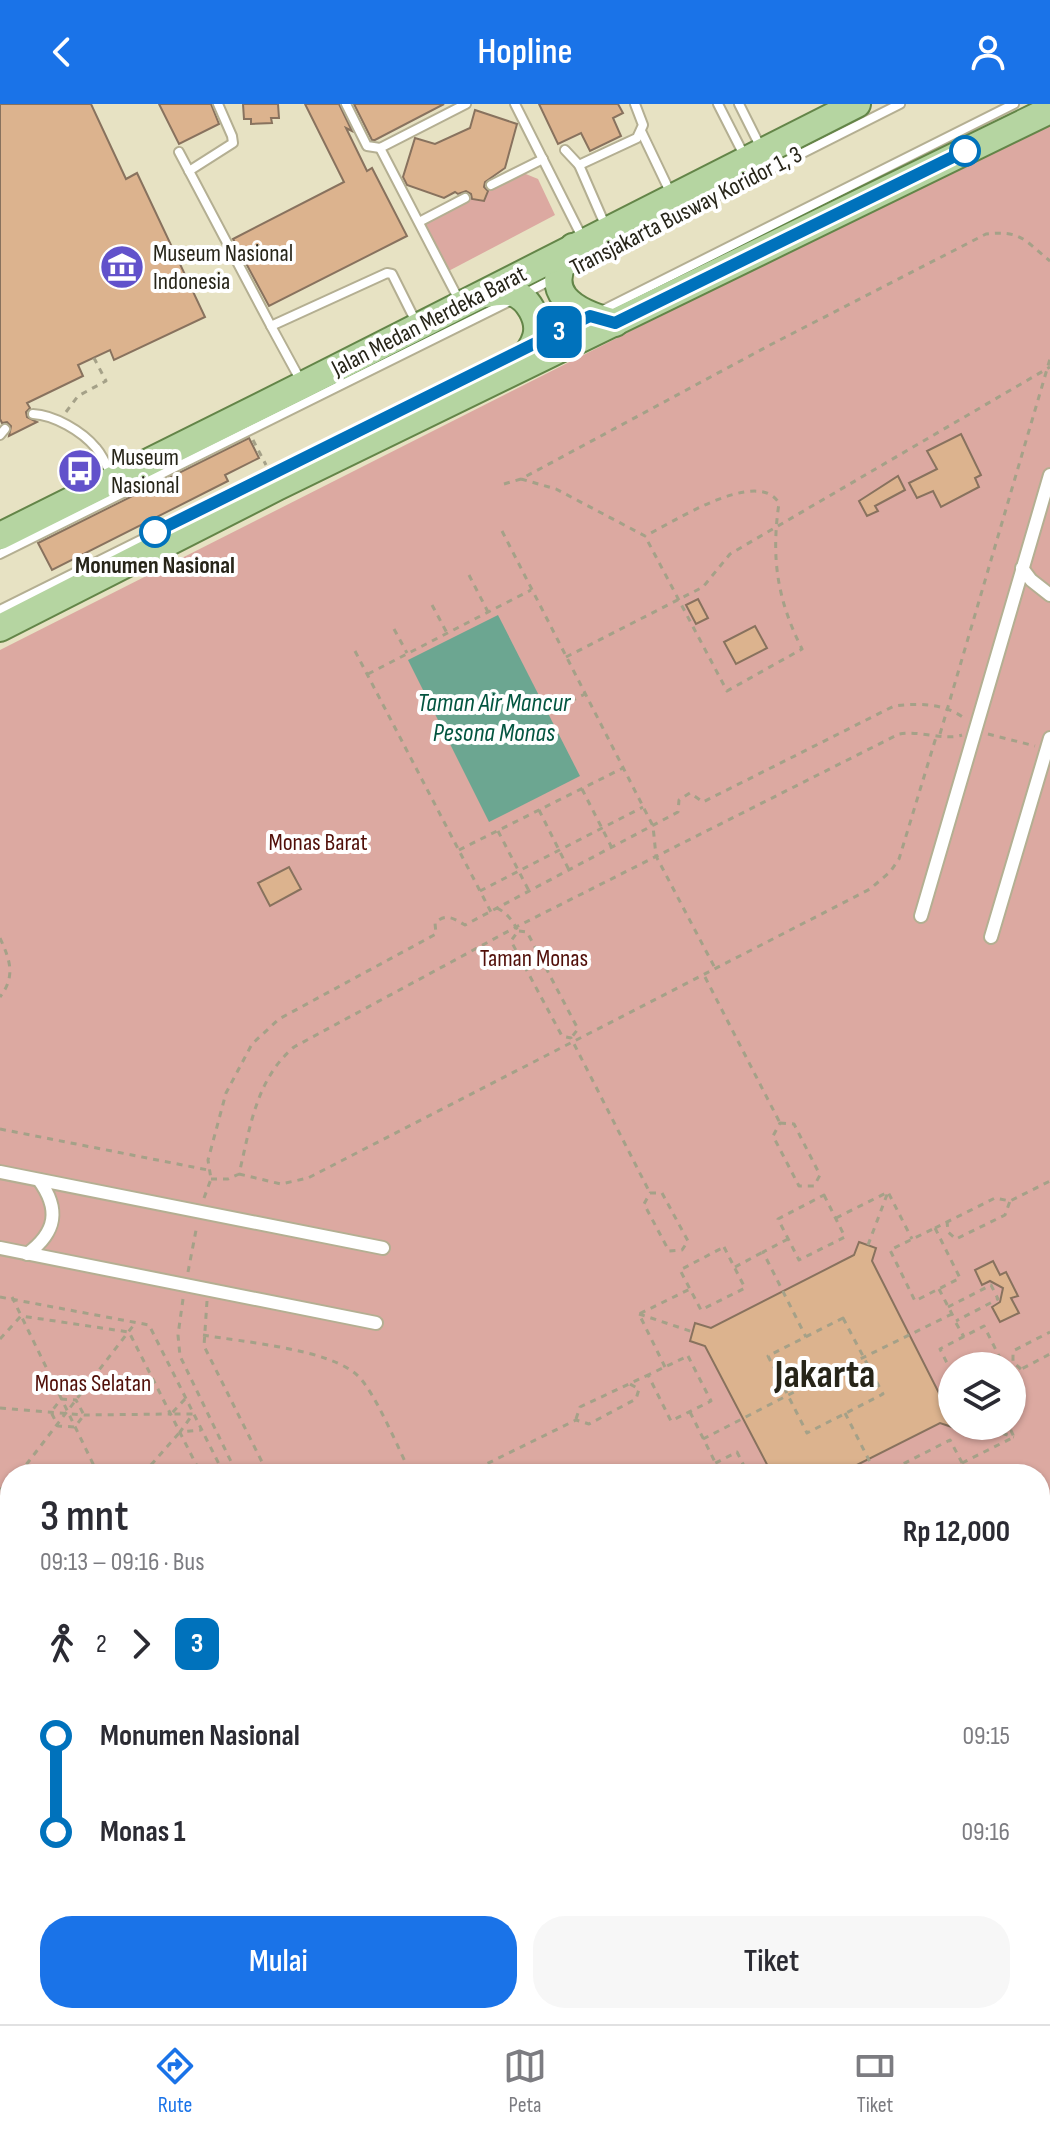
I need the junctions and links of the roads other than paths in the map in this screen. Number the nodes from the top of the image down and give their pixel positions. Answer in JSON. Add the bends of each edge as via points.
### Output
{"nodes":[{"id":1,"x":218,"y":104,"type":"edge"},
{"id":2,"x":346,"y":104,"type":"edge"},
{"id":3,"x":466,"y":104,"type":"edge"},
{"id":4,"x":515,"y":104,"type":"edge"},
{"id":5,"x":635,"y":104,"type":"edge"},
{"id":6,"x":718,"y":104,"type":"edge"},
{"id":7,"x":739,"y":104,"type":"edge"},
{"id":8,"x":857,"y":104,"type":"edge"},
{"id":9,"x":900,"y":104,"type":"edge"},
{"id":10,"x":1014,"y":104,"type":"edge"},
{"id":11,"x":1050,"y":110,"type":"edge"},
{"id":12,"x":641,"y":131,"type":"junction"},
{"id":13,"x":380,"y":148,"type":"junction"},
{"id":14,"x":565,"y":150,"type":"dead end"},
{"id":15,"x":179,"y":152,"type":"dead end"},
{"id":16,"x":754,"y":155,"type":"junction"},
{"id":17,"x":543,"y":159,"type":"junction"},
{"id":18,"x":579,"y":165,"type":"junction"},
{"id":19,"x":189,"y":171,"type":"junction"},
{"id":20,"x":491,"y":185,"type":"dead end"},
{"id":21,"x":673,"y":197,"type":"junction"},
{"id":22,"x":465,"y":198,"type":"dead end"},
{"id":23,"x":419,"y":222,"type":"junction"},
{"id":24,"x":588,"y":239,"type":"junction"},
{"id":25,"x":557,"y":276,"type":"junction"},
{"id":26,"x":520,"y":296,"type":"junction"},
{"id":27,"x":470,"y":300,"type":"junction"},
{"id":28,"x":602,"y":320,"type":"junction"},
{"id":29,"x":271,"y":326,"type":"junction"},
{"id":30,"x":418,"y":326,"type":"junction"},
{"id":31,"x":533,"y":345,"type":"junction"},
{"id":32,"x":514,"y":371,"type":"junction"},
{"id":33,"x":303,"y":385,"type":"junction"},
{"id":34,"x":33,"y":414,"type":"dead end"},
{"id":35,"x":1050,"y":475,"type":"edge"},
{"id":36,"x":113,"y":478,"type":"junction"},
{"id":37,"x":1,"y":536,"type":"edge"},
{"id":38,"x":1022,"y":568,"type":"junction"},
{"id":39,"x":1050,"y":595,"type":"edge"},
{"id":40,"x":0,"y":610,"type":"edge"},
{"id":41,"x":0,"y":628,"type":"edge"},
{"id":42,"x":1048,"y":744,"type":"edge"},
{"id":43,"x":921,"y":916,"type":"dead end"},
{"id":44,"x":991,"y":937,"type":"dead end"},
{"id":45,"x":0,"y":1172,"type":"edge"},
{"id":46,"x":39,"y":1180,"type":"junction"},
{"id":47,"x":0,"y":1248,"type":"edge"},
{"id":48,"x":383,"y":1248,"type":"dead end"},
{"id":49,"x":27,"y":1254,"type":"junction"},
{"id":50,"x":376,"y":1323,"type":"dead end"}],
"edges":[{"from":1,"to":19,"type":"lane","via":[[233,143]]},
{"from":2,"to":13,"type":"lane","via":[[367,146]]},
{"from":3,"to":13,"type":"lane"},
{"from":4,"to":17,"type":"lane"},
{"from":5,"to":12,"type":"lane"},
{"from":6,"to":16,"type":"lane"},
{"from":7,"to":16,"type":"lane"},
{"from":8,"to":16,"type":"main road","name":"Jalan Medan Merdeka Barat"},
{"from":9,"to":25,"type":"lane","name":"Transjakarta Busway Koridor 1, 3"},
{"from":10,"to":28,"type":"lane"},
{"from":11,"to":28,"type":"main road"},
{"from":12,"to":18,"type":"lane","via":[[637,138]]},
{"from":12,"to":21,"type":"lane"},
{"from":13,"to":23,"type":"lane"},
{"from":14,"to":18,"type":"lane"},
{"from":15,"to":19,"type":"lane"},
{"from":16,"to":21,"type":"main road","name":"Jalan Medan Merdeka Barat"},
{"from":17,"to":20,"type":"lane"},
{"from":17,"to":24,"type":"lane"},
{"from":18,"to":24,"type":"lane"},
{"from":19,"to":29,"type":"lane"},
{"from":21,"to":24,"type":"main road","name":"Jalan Medan Merdeka Barat"},
{"from":22,"to":23,"type":"lane"},
{"from":23,"to":27,"type":"lane"},
{"from":24,"to":25,"type":"main road","via":[[562,260]]},
{"from":24,"to":27,"type":"main road","name":"Jalan Medan Merdeka Barat"},
{"from":25,"to":26,"type":"lane","name":"Transjakarta Busway Koridor 1, 3"},
{"from":25,"to":28,"type":"main road","via":[[566,301]]},
{"from":26,"to":27,"type":"main road","via":[[498,291]]},
{"from":26,"to":31,"type":"main road","via":[[538,324]]},
{"from":26,"to":37,"type":"lane","name":"Transjakarta Busway Koridor 1, 3","via":[[248,429]]},
{"from":27,"to":30,"type":"main road","name":"Jalan Medan Merdeka Barat"},
{"from":28,"to":31,"type":"lane"},
{"from":28,"to":32,"type":"main road"},
{"from":29,"to":30,"type":"lane","via":[[387,273]]},
{"from":29,"to":33,"type":"lane"},
{"from":30,"to":33,"type":"main road","name":"Jalan Medan Merdeka Barat"},
{"from":31,"to":32,"type":"main road"},
{"from":31,"to":40,"type":"lane"},
{"from":32,"to":41,"type":"main road"},
{"from":33,"to":36,"type":"main road","name":"Jalan Medan Merdeka Barat"},
{"from":34,"to":36,"type":"lane","via":[[81,435],[97,449]]},
{"from":35,"to":38,"type":"street"},
{"from":36,"to":37,"type":"main road","name":"Jalan Medan Merdeka Barat"},
{"from":38,"to":39,"type":"street"},
{"from":38,"to":43,"type":"street"},
{"from":42,"to":44,"type":"street"},
{"from":45,"to":46,"type":"street"},
{"from":46,"to":48,"type":"street"},
{"from":46,"to":49,"type":"street","via":[[52,1202],[53,1216],[42,1242]]},
{"from":47,"to":49,"type":"street"},
{"from":49,"to":50,"type":"street"}]}
